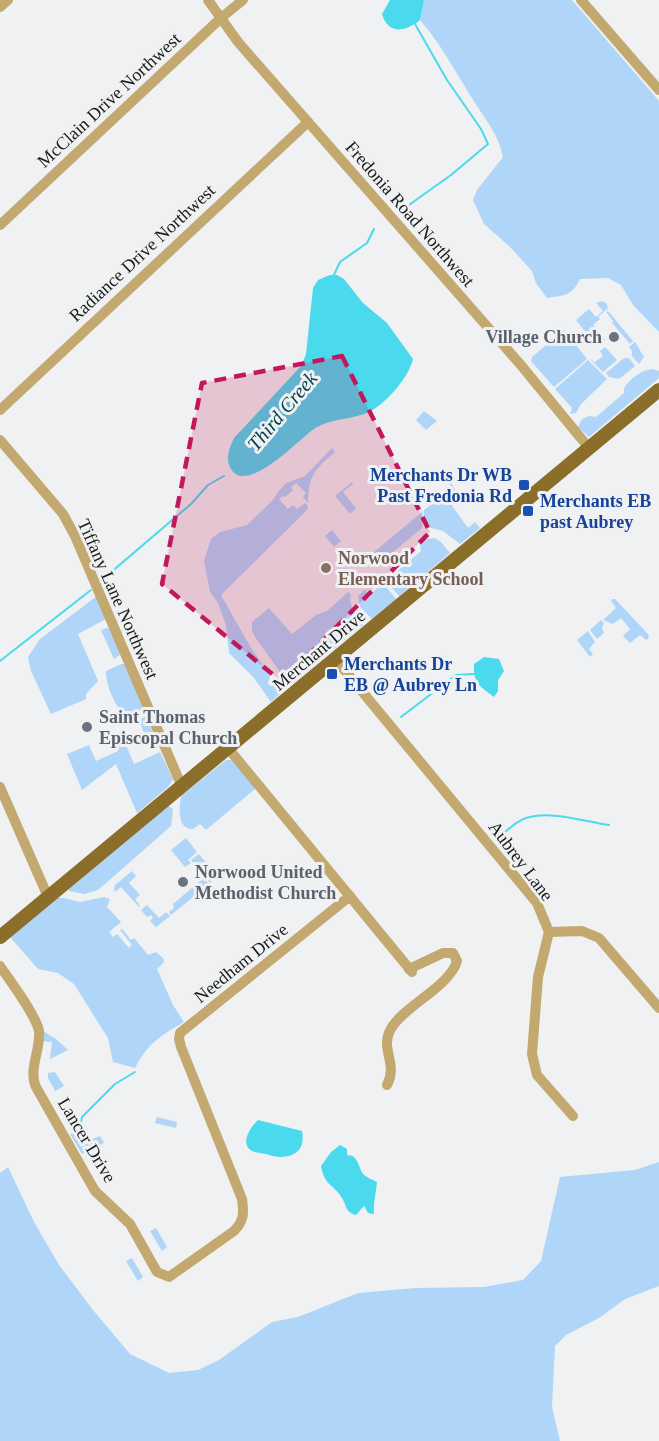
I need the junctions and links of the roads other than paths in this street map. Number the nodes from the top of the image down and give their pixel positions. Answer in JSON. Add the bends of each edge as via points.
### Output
{"nodes":[{"id":1,"x":8,"y":0,"type":"edge"},
{"id":2,"x":208,"y":0,"type":"edge"},
{"id":3,"x":243,"y":0,"type":"edge"},
{"id":4,"x":581,"y":0,"type":"edge"},
{"id":5,"x":0,"y":7,"type":"edge"},
{"id":6,"x":221,"y":18,"type":"junction"},
{"id":7,"x":659,"y":90,"type":"edge"},
{"id":8,"x":308,"y":122,"type":"junction"},
{"id":9,"x":0,"y":225,"type":"edge"},
{"id":10,"x":659,"y":390,"type":"edge"},
{"id":11,"x":0,"y":410,"type":"edge"},
{"id":12,"x":0,"y":440,"type":"edge"},
{"id":13,"x":589,"y":448,"type":"junction"},
{"id":14,"x":336,"y":660,"type":"junction"},
{"id":15,"x":228,"y":748,"type":"junction"},
{"id":16,"x":0,"y":787,"type":"edge"},
{"id":17,"x":182,"y":787,"type":"junction"},
{"id":18,"x":350,"y":896,"type":"junction"},
{"id":19,"x":48,"y":897,"type":"junction"},
{"id":20,"x":549,"y":932,"type":"junction"},
{"id":21,"x":0,"y":937,"type":"edge"},
{"id":22,"x":0,"y":966,"type":"edge"},
{"id":23,"x":659,"y":1008,"type":"edge"},
{"id":24,"x":180,"y":1033,"type":"joint"},
{"id":25,"x":387,"y":1085,"type":"dead end"},
{"id":26,"x":573,"y":1116,"type":"dead end"}],
"edges":[{"from":1,"to":5,"type":"street"},
{"from":2,"to":6,"type":"street","name":"Fredonia Road Northwest"},
{"from":3,"to":6,"type":"street","name":"McClain Drive Northwest"},
{"from":4,"to":7,"type":"street"},
{"from":6,"to":8,"type":"street","name":"Fredonia Road Northwest"},
{"from":6,"to":9,"type":"street","name":"McClain Drive Northwest"},
{"from":8,"to":11,"type":"street","name":"Radiance Drive Northwest"},
{"from":8,"to":13,"type":"street","name":"Fredonia Road Northwest"},
{"from":10,"to":13,"type":"main road","name":"Merchant Drive"},
{"from":12,"to":17,"type":"street","name":"Tiffany Lane Northwest","via":[[63,514],[75,536]]},
{"from":13,"to":14,"type":"main road","name":"Merchant Drive"},
{"from":14,"to":15,"type":"main road","name":"Merchant Drive"},
{"from":14,"to":20,"type":"street","name":"Aubrey Lane","via":[[537,903]]},
{"from":15,"to":17,"type":"main road","name":"Merchant Drive"},
{"from":15,"to":18,"type":"street"},
{"from":16,"to":19,"type":"street"},
{"from":17,"to":19,"type":"main road","name":"Merchant Drive"},
{"from":18,"to":24,"type":"street","name":"Needham Drive"},
{"from":18,"to":25,"type":"street","via":[[411,970],[443,953],[453,953],[457,961],[450,973],[391,1028],[386,1044],[392,1076]]},
{"from":19,"to":21,"type":"main road","name":"Merchant Drive"},
{"from":20,"to":23,"type":"street","via":[[582,931],[599,938]]},
{"from":20,"to":26,"type":"street","via":[[539,973],[532,1054],[537,1075]]},
{"from":22,"to":24,"type":"street","name":"Lancer Drive","via":[[39,1030],[33,1077],[36,1087],[95,1191],[130,1224],[157,1272],[169,1276],[234,1230],[244,1216],[242,1199],[181,1047]]}]}
